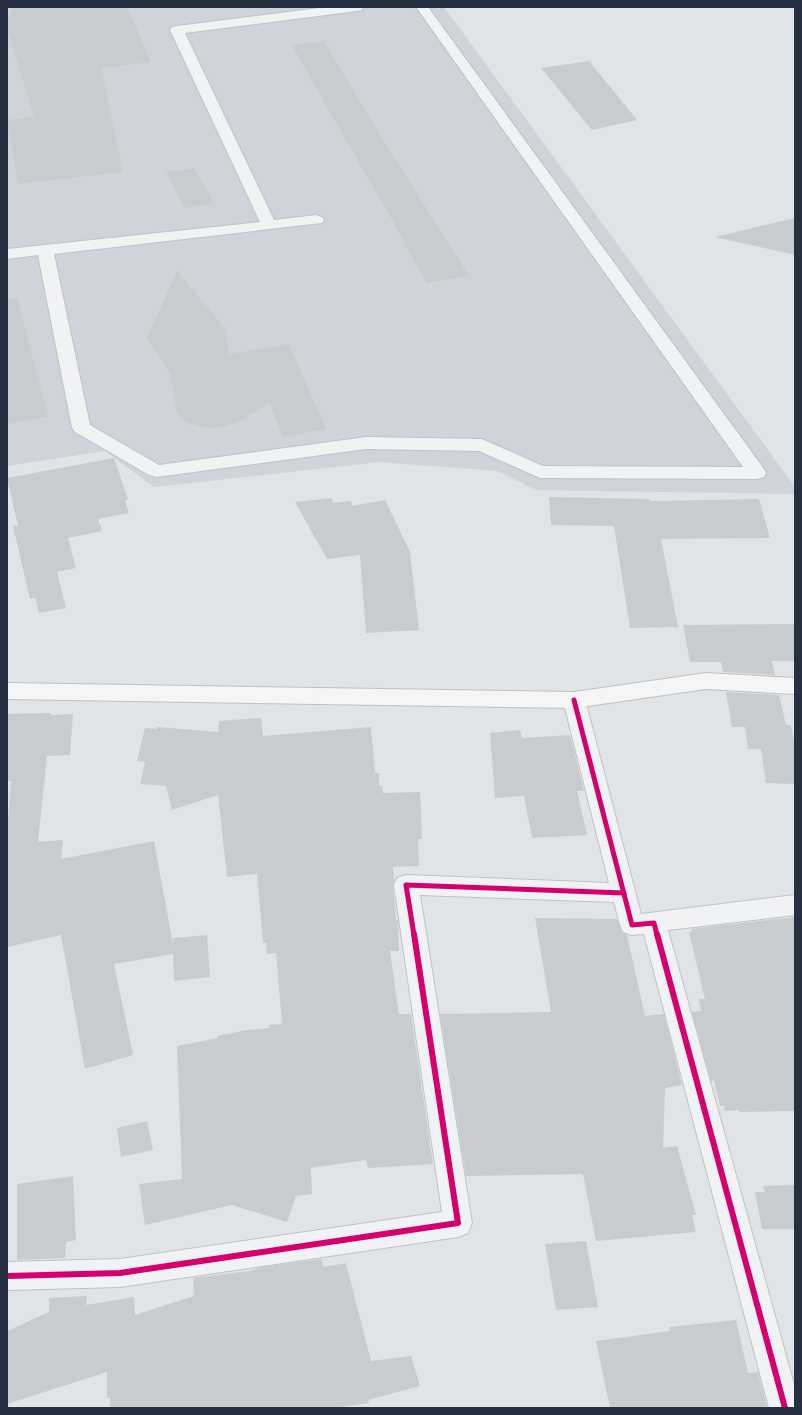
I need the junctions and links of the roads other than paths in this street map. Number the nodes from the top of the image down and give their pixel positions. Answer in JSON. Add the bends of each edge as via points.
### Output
{"nodes":[{"id":1,"x":357,"y":7,"type":"edge"},
{"id":2,"x":422,"y":7,"type":"edge"},
{"id":3,"x":316,"y":220,"type":"dead end"},
{"id":4,"x":269,"y":225,"type":"junction"},
{"id":5,"x":45,"y":250,"type":"junction"},
{"id":6,"x":7,"y":254,"type":"edge"},
{"id":7,"x":795,"y":686,"type":"edge"},
{"id":8,"x":7,"y":691,"type":"edge"},
{"id":9,"x":574,"y":700,"type":"junction"},
{"id":10,"x":624,"y":893,"type":"junction"},
{"id":11,"x":795,"y":905,"type":"edge"},
{"id":12,"x":632,"y":925,"type":"junction"},
{"id":13,"x":7,"y":1276,"type":"edge"},
{"id":14,"x":786,"y":1408,"type":"edge"}],
"edges":[{"from":1,"to":4,"type":"street","via":[[177,30]]},
{"from":2,"to":5,"type":"street","via":[[757,473],[540,472],[482,446],[366,443],[156,471],[81,428]]},
{"from":3,"to":4,"type":"street"},
{"from":4,"to":5,"type":"street"},
{"from":5,"to":6,"type":"street"},
{"from":7,"to":9,"type":"main road","via":[[706,681]]},
{"from":8,"to":9,"type":"main road"},
{"from":9,"to":10,"type":"street"},
{"from":10,"to":12,"type":"street"},
{"from":10,"to":13,"type":"street","via":[[406,885],[458,1223],[120,1273]]},
{"from":11,"to":12,"type":"street"},
{"from":12,"to":14,"type":"street","via":[[654,923]]}]}
